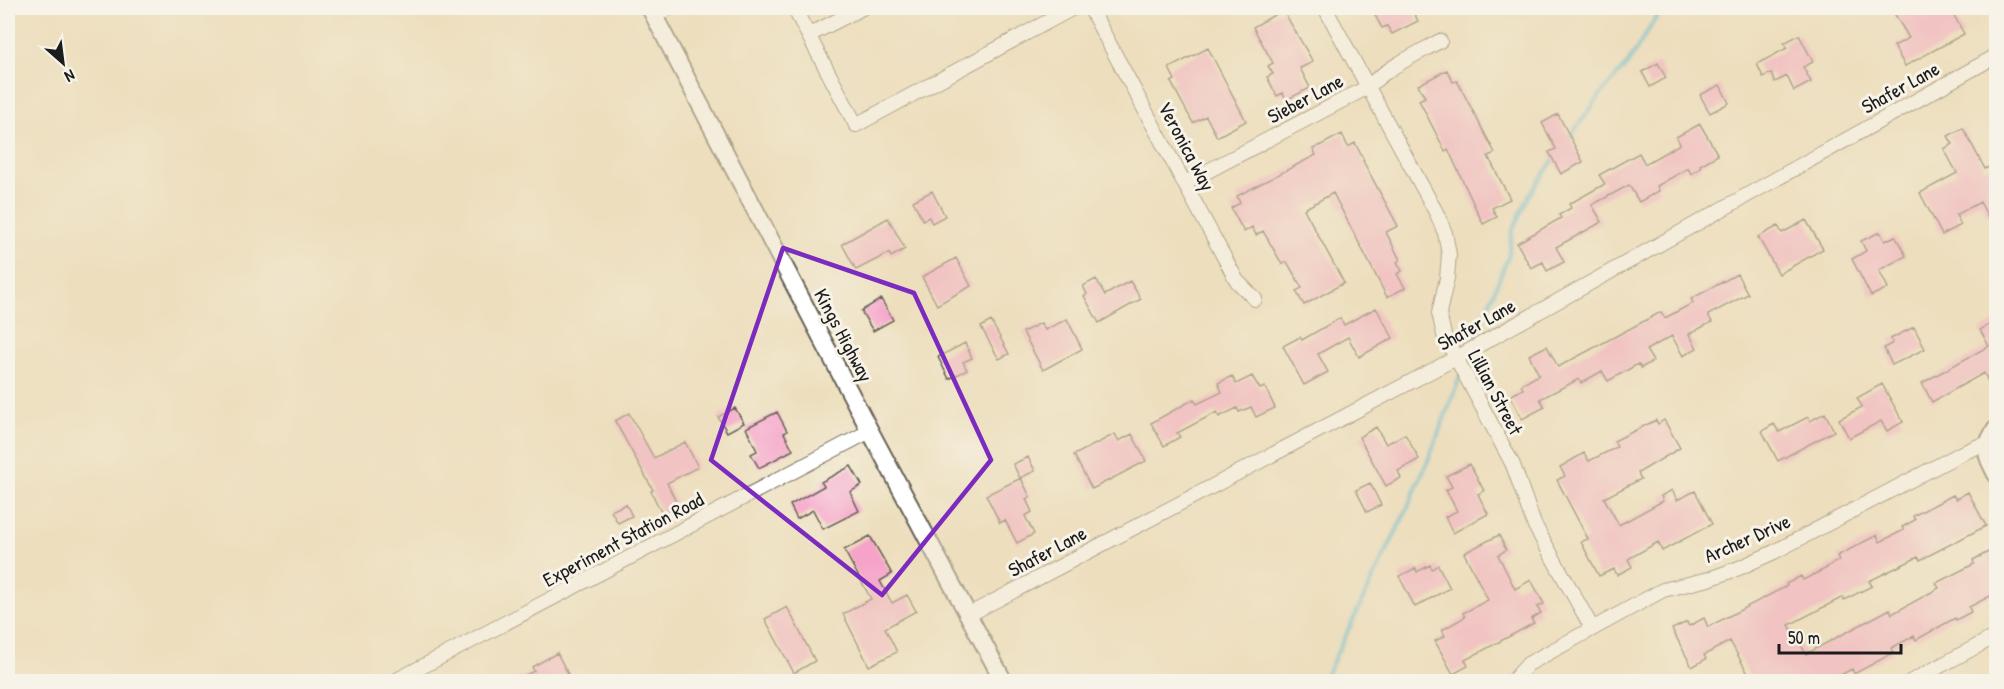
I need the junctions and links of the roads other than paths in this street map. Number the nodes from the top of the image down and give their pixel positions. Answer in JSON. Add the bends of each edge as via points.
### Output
{"nodes":[{"id":1,"x":669,"y":8,"type":"edge"},
{"id":2,"x":794,"y":8,"type":"edge"},
{"id":3,"x":862,"y":8,"type":"edge"},
{"id":4,"x":1073,"y":8,"type":"edge"},
{"id":5,"x":1090,"y":8,"type":"edge"},
{"id":6,"x":1326,"y":8,"type":"edge"},
{"id":7,"x":652,"y":12,"type":"edge"},
{"id":8,"x":809,"y":35,"type":"junction"},
{"id":9,"x":1440,"y":41,"type":"dead end"},
{"id":10,"x":1996,"y":56,"type":"edge"},
{"id":11,"x":1368,"y":87,"type":"junction"},
{"id":12,"x":1185,"y":183,"type":"junction"},
{"id":13,"x":1255,"y":299,"type":"dead end"},
{"id":14,"x":1456,"y":358,"type":"junction"},
{"id":15,"x":1996,"y":429,"type":"edge"},
{"id":16,"x":870,"y":431,"type":"junction"},
{"id":17,"x":1986,"y":446,"type":"junction"},
{"id":18,"x":1996,"y":474,"type":"edge"},
{"id":19,"x":968,"y":615,"type":"junction"},
{"id":20,"x":1592,"y":628,"type":"junction"},
{"id":21,"x":1996,"y":636,"type":"edge"},
{"id":22,"x":393,"y":681,"type":"edge"},
{"id":23,"x":1004,"y":681,"type":"edge"},
{"id":24,"x":1512,"y":681,"type":"edge"},
{"id":25,"x":1910,"y":681,"type":"edge"}],
"edges":[{"from":1,"to":7,"type":"street"},
{"from":2,"to":8,"type":"street"},
{"from":3,"to":8,"type":"street"},
{"from":4,"to":8,"type":"street","via":[[856,125]]},
{"from":5,"to":12,"type":"street","name":"Veronica Way"},
{"from":6,"to":11,"type":"street","name":"Lillian Street"},
{"from":7,"to":16,"type":"street","name":"Kings Highway"},
{"from":9,"to":11,"type":"street","name":"Sieber Lane","via":[[1390,69]]},
{"from":10,"to":14,"type":"street","name":"Shafer Lane"},
{"from":11,"to":12,"type":"street","name":"Sieber Lane"},
{"from":11,"to":14,"type":"street","name":"Lillian Street","via":[[1445,233],[1449,262],[1439,313],[1444,335]]},
{"from":12,"to":13,"type":"street","name":"Veronica Way","via":[[1238,281]]},
{"from":14,"to":19,"type":"street","name":"Shafer Lane"},
{"from":14,"to":20,"type":"street","name":"Lillian Street","via":[[1513,465],[1534,524]]},
{"from":15,"to":17,"type":"street"},
{"from":16,"to":19,"type":"street","name":"Kings Highway"},
{"from":16,"to":22,"type":"street","name":"Experiment Station Road"},
{"from":17,"to":18,"type":"street"},
{"from":17,"to":20,"type":"street","name":"Archer Drive","via":[[1962,453],[1774,552],[1710,579],[1663,590]]},
{"from":19,"to":23,"type":"street","name":"Kings Highway"},
{"from":20,"to":24,"type":"street","name":"Archer Drive","via":[[1527,664]]},
{"from":21,"to":25,"type":"street"}]}
